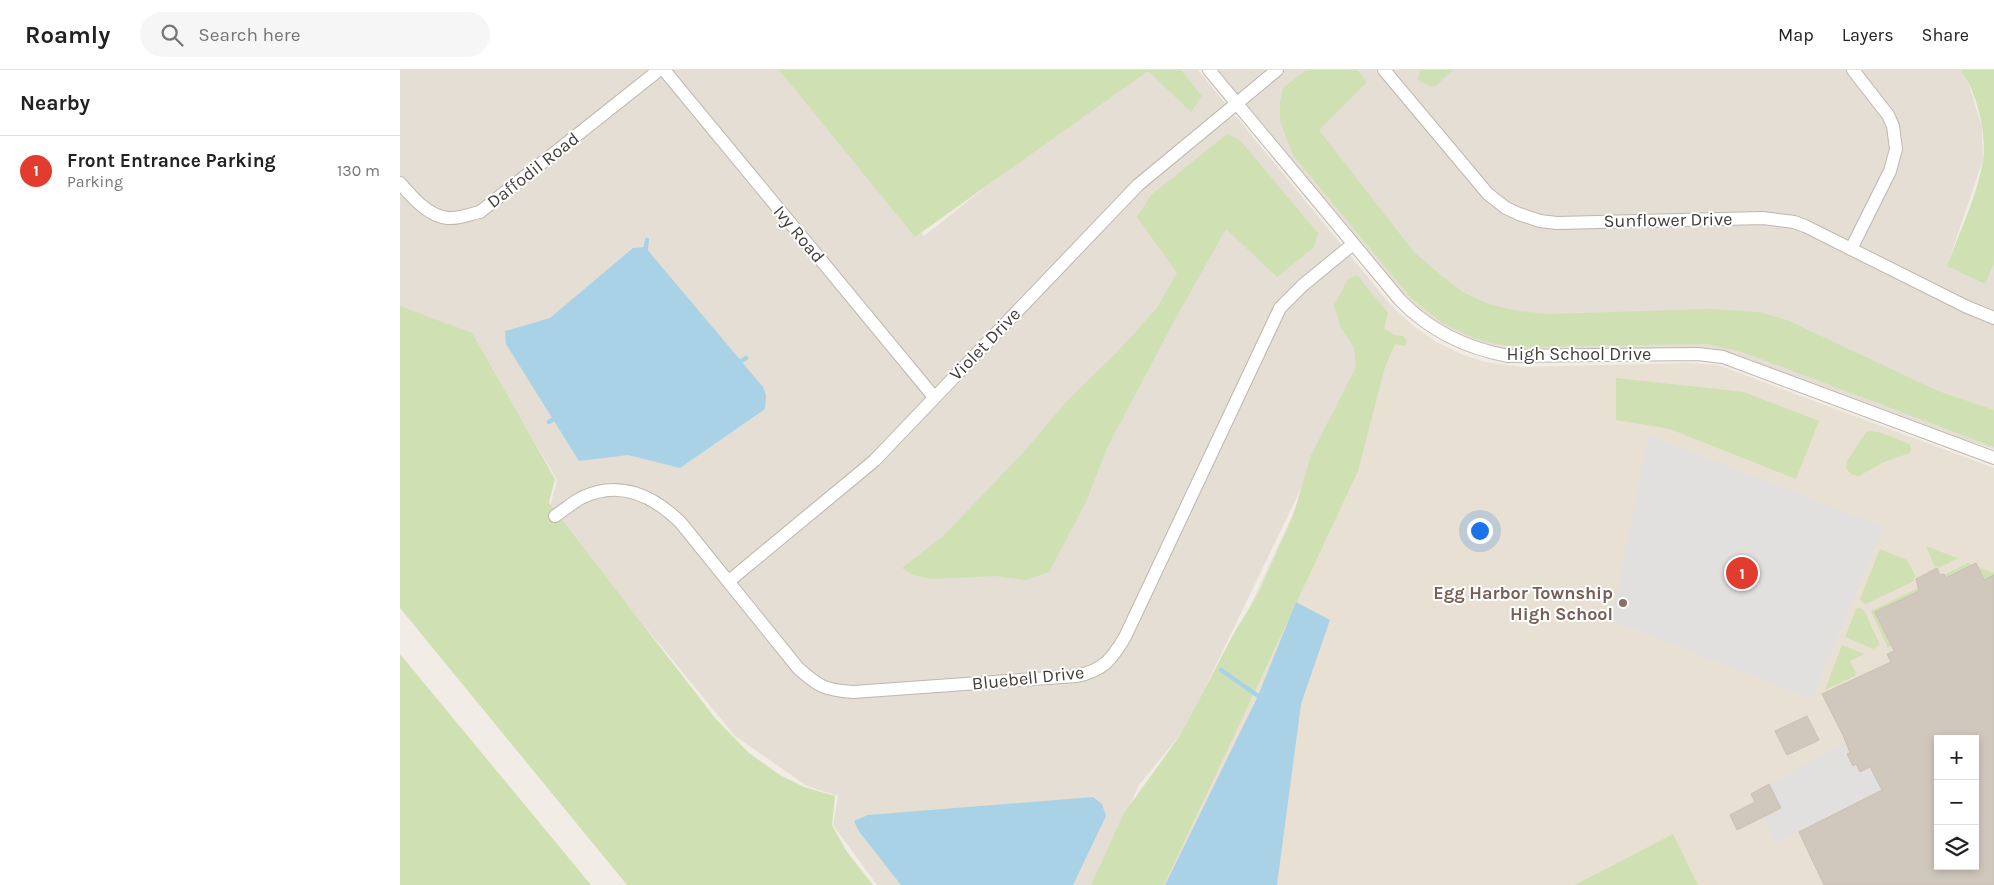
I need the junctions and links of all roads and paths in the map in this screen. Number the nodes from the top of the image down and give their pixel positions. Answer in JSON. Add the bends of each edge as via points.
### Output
{"nodes":[{"id":1,"x":659,"y":70,"type":"edge"},
{"id":2,"x":664,"y":70,"type":"edge"},
{"id":3,"x":1210,"y":70,"type":"edge"},
{"id":4,"x":1277,"y":70,"type":"edge"},
{"id":5,"x":1384,"y":70,"type":"edge"},
{"id":6,"x":1853,"y":70,"type":"edge"},
{"id":7,"x":1237,"y":103,"type":"junction"},
{"id":8,"x":400,"y":183,"type":"edge"},
{"id":9,"x":1353,"y":244,"type":"junction"},
{"id":10,"x":1851,"y":249,"type":"junction"},
{"id":11,"x":1994,"y":318,"type":"edge"},
{"id":12,"x":934,"y":397,"type":"junction"},
{"id":13,"x":1994,"y":458,"type":"edge"},
{"id":14,"x":555,"y":516,"type":"dead end"},
{"id":15,"x":729,"y":581,"type":"junction"}],
"edges":[{"from":1,"to":8,"type":"street","name":"Daffodil Road","via":[[480,212],[448,218],[428,210]]},
{"from":2,"to":12,"type":"street","name":"Ivy Road"},
{"from":3,"to":7,"type":"street","name":"High School Drive"},
{"from":4,"to":7,"type":"street","name":"Violet Drive"},
{"from":5,"to":10,"type":"street","name":"Sunflower Drive","via":[[1482,188],[1506,208],[1525,217],[1557,223],[1784,220],[1806,226]]},
{"from":6,"to":10,"type":"street","via":[[1888,115],[1896,149],[1890,171]]},
{"from":7,"to":9,"type":"street","name":"High School Drive"},
{"from":7,"to":12,"type":"street","name":"Violet Drive","via":[[1138,185]]},
{"from":9,"to":13,"type":"street","name":"High School Drive","via":[[1417,317],[1471,347],[1519,357],[1712,355]]},
{"from":9,"to":15,"type":"street","name":"Bluebell Drive","via":[[1303,284],[1280,308],[1125,637],[1113,657],[1092,672],[1076,676],[853,692],[825,688],[798,668]]},
{"from":10,"to":11,"type":"street","name":"Sunflower Drive"},
{"from":12,"to":15,"type":"street","name":"Violet Drive","via":[[874,461]]},
{"from":14,"to":15,"type":"street","name":"Bluebell Drive","via":[[598,492],[631,492],[667,509]]}]}
